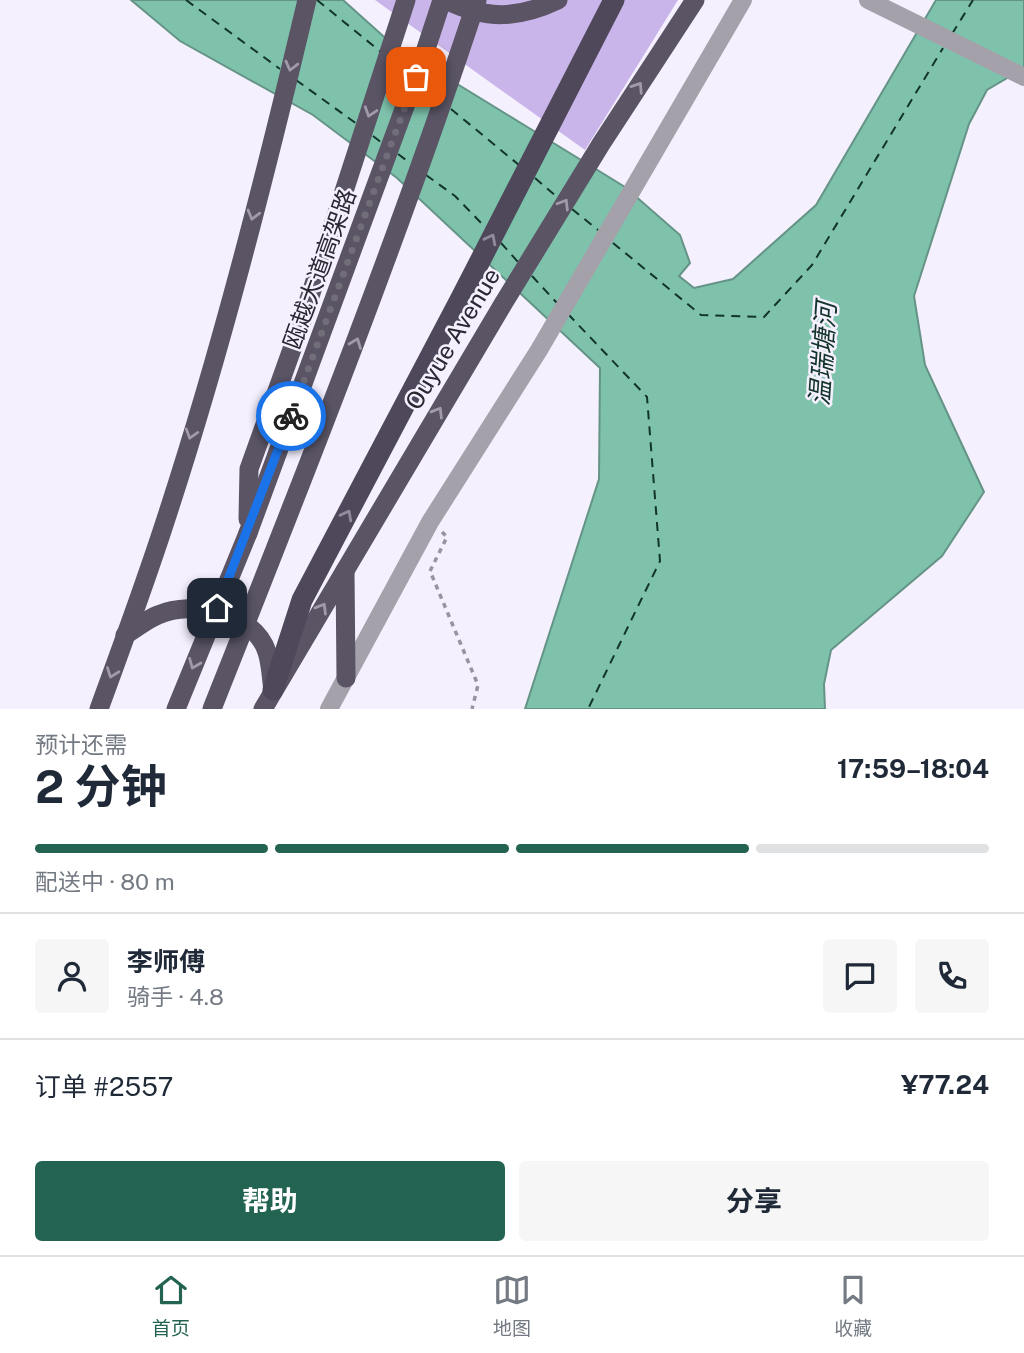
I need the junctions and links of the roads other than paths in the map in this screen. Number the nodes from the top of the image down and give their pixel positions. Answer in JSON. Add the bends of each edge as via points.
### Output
{"nodes":[{"id":1,"x":307,"y":0,"type":"edge"},
{"id":2,"x":406,"y":0,"type":"edge"},
{"id":3,"x":444,"y":0,"type":"edge"},
{"id":4,"x":477,"y":0,"type":"edge"},
{"id":5,"x":558,"y":0,"type":"edge"},
{"id":6,"x":614,"y":0,"type":"edge"},
{"id":7,"x":695,"y":0,"type":"edge"},
{"id":8,"x":743,"y":0,"type":"edge"},
{"id":9,"x":867,"y":0,"type":"edge"},
{"id":10,"x":1024,"y":77,"type":"edge"},
{"id":11,"x":248,"y":533,"type":"junction"},
{"id":12,"x":345,"y":569,"type":"junction"},
{"id":13,"x":125,"y":635,"type":"junction"},
{"id":14,"x":346,"y":678,"type":"junction"},
{"id":15,"x":268,"y":700,"type":"edge"},
{"id":16,"x":99,"y":709,"type":"edge"},
{"id":17,"x":176,"y":709,"type":"edge"},
{"id":18,"x":212,"y":709,"type":"edge"},
{"id":19,"x":329,"y":709,"type":"edge"}],
"edges":[{"from":1,"to":13,"type":"highway","one_way":true,"via":[[271,150],[171,502]]},
{"from":2,"to":11,"type":"highway","one_way":true,"via":[[249,469]]},
{"from":3,"to":5,"type":"highway","via":[[497,16],[532,12]]},
{"from":3,"to":11,"type":"highway","name":"瓯越大道高架路"},
{"from":18,"to":4,"type":"highway","one_way":true,"bridge":true,"via":[[332,407]]},
{"from":15,"to":6,"type":"highway","one_way":true,"via":[[302,600]]},
{"from":12,"to":7,"type":"highway","name":"Ouyue Avenue","one_way":true,"via":[[601,144]]},
{"from":8,"to":14,"type":"street","via":[[539,350],[430,522]]},
{"from":9,"to":10,"type":"street"},
{"from":11,"to":17,"type":"highway","name":"瓯越大道高架路","one_way":true,"bridge":true},
{"from":12,"to":14,"type":"highway"},
{"from":15,"to":12,"type":"highway","name":"Ouyue Avenue","one_way":true},
{"from":13,"to":15,"type":"highway","via":[[158,615],[179,610],[230,615],[253,631],[267,651]]},
{"from":13,"to":16,"type":"highway","one_way":true},
{"from":14,"to":19,"type":"street"}]}
